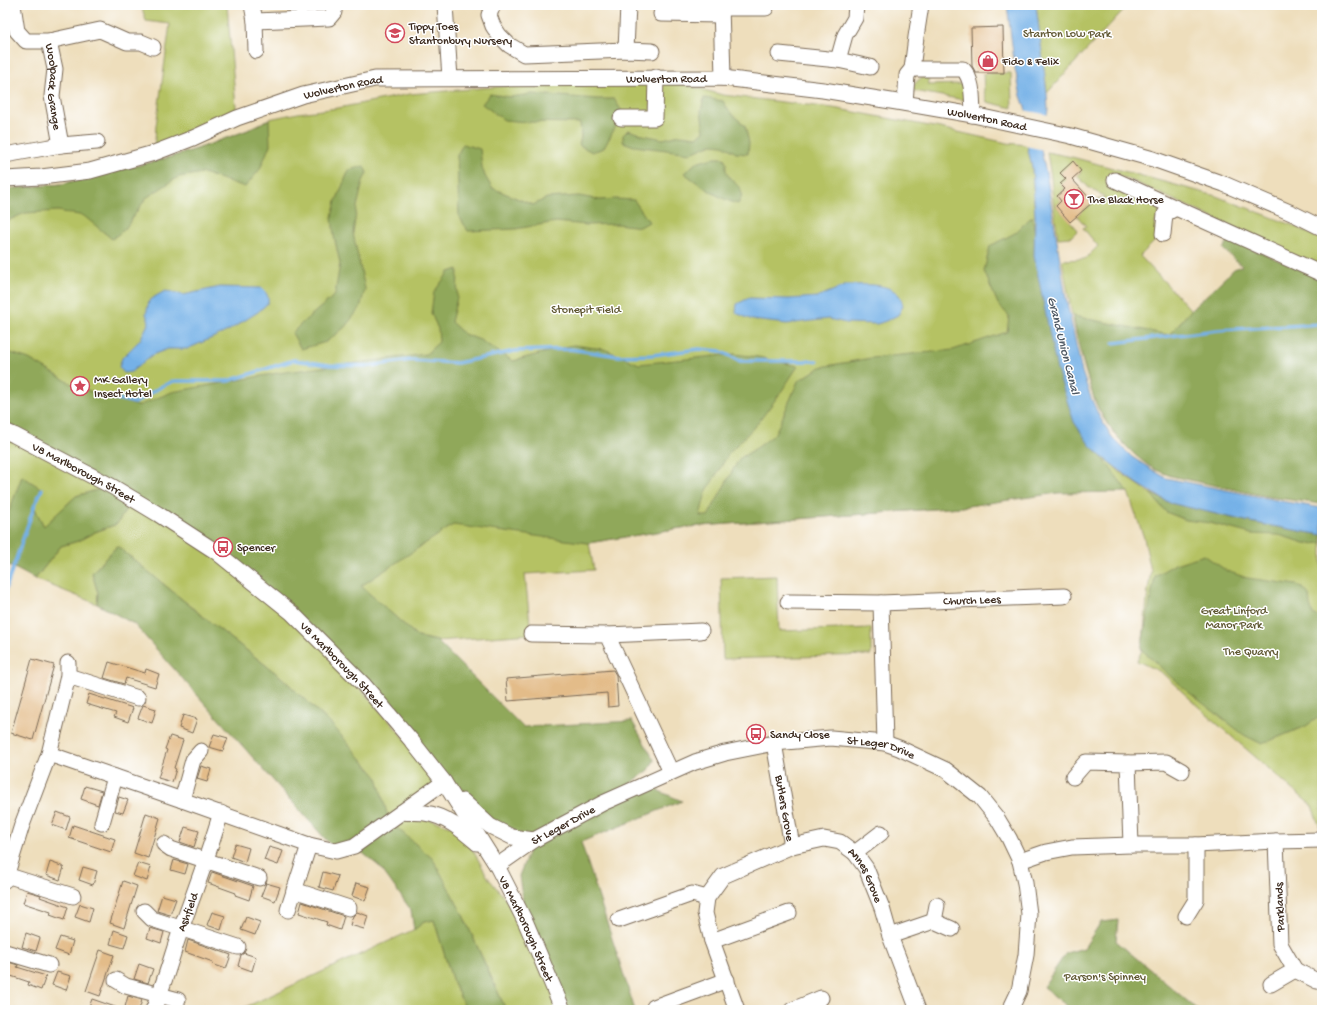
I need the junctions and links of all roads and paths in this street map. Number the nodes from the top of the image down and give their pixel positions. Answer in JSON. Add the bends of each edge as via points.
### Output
{"nodes":[{"id":1,"x":13,"y":5,"type":"edge"},
{"id":2,"x":252,"y":5,"type":"edge"},
{"id":3,"x":334,"y":5,"type":"edge"},
{"id":4,"x":445,"y":5,"type":"edge"},
{"id":5,"x":493,"y":5,"type":"edge"},
{"id":6,"x":628,"y":5,"type":"edge"},
{"id":7,"x":856,"y":5,"type":"edge"},
{"id":8,"x":921,"y":5,"type":"edge"},
{"id":9,"x":766,"y":8,"type":"dead end"},
{"id":10,"x":721,"y":9,"type":"edge"},
{"id":11,"x":661,"y":14,"type":"dead end"},
{"id":12,"x":255,"y":21,"type":"junction"},
{"id":13,"x":11,"y":32,"type":"edge"},
{"id":14,"x":49,"y":41,"type":"junction"},
{"id":15,"x":153,"y":47,"type":"dead end"},
{"id":16,"x":626,"y":50,"type":"junction"},
{"id":17,"x":652,"y":51,"type":"dead end"},
{"id":18,"x":256,"y":52,"type":"dead end"},
{"id":19,"x":779,"y":54,"type":"dead end"},
{"id":20,"x":838,"y":60,"type":"junction"},
{"id":21,"x":870,"y":67,"type":"dead end"},
{"id":22,"x":912,"y":69,"type":"junction"},
{"id":23,"x":656,"y":77,"type":"junction"},
{"id":24,"x":450,"y":78,"type":"junction"},
{"id":25,"x":723,"y":78,"type":"junction"},
{"id":26,"x":904,"y":103,"type":"junction"},
{"id":27,"x":973,"y":115,"type":"junction"},
{"id":28,"x":621,"y":118,"type":"dead end"},
{"id":29,"x":97,"y":142,"type":"dead end"},
{"id":30,"x":60,"y":145,"type":"junction"},
{"id":31,"x":5,"y":154,"type":"edge"},
{"id":32,"x":5,"y":179,"type":"edge"},
{"id":33,"x":1115,"y":180,"type":"dead end"},
{"id":34,"x":1176,"y":208,"type":"junction"},
{"id":35,"x":1322,"y":228,"type":"edge"},
{"id":36,"x":1163,"y":234,"type":"dead end"},
{"id":37,"x":1322,"y":274,"type":"edge"},
{"id":38,"x":5,"y":431,"type":"edge"},
{"id":39,"x":1064,"y":596,"type":"dead end"},
{"id":40,"x":788,"y":602,"type":"dead end"},
{"id":41,"x":881,"y":603,"type":"junction"},
{"id":42,"x":701,"y":631,"type":"dead end"},
{"id":43,"x":531,"y":634,"type":"dead end"},
{"id":44,"x":607,"y":635,"type":"junction"},
{"id":45,"x":138,"y":698,"type":"dead end"},
{"id":46,"x":774,"y":743,"type":"junction"},
{"id":47,"x":885,"y":743,"type":"junction"},
{"id":48,"x":201,"y":751,"type":"dead end"},
{"id":49,"x":49,"y":754,"type":"junction"},
{"id":50,"x":1128,"y":763,"type":"junction"},
{"id":51,"x":1182,"y":771,"type":"dead end"},
{"id":52,"x":671,"y":772,"type":"junction"},
{"id":53,"x":115,"y":777,"type":"junction"},
{"id":54,"x":1073,"y":777,"type":"dead end"},
{"id":55,"x":447,"y":786,"type":"junction"},
{"id":56,"x":182,"y":800,"type":"junction"},
{"id":57,"x":402,"y":812,"type":"junction"},
{"id":58,"x":221,"y":814,"type":"junction"},
{"id":59,"x":100,"y":817,"type":"dead end"},
{"id":60,"x":881,"y":833,"type":"dead end"},
{"id":61,"x":534,"y":840,"type":"junction"},
{"id":62,"x":1322,"y":840,"type":"edge"},
{"id":63,"x":1276,"y":841,"type":"junction"},
{"id":64,"x":309,"y":845,"type":"junction"},
{"id":65,"x":1131,"y":845,"type":"junction"},
{"id":66,"x":1196,"y":845,"type":"junction"},
{"id":67,"x":792,"y":846,"type":"junction"},
{"id":68,"x":168,"y":851,"type":"dead end"},
{"id":69,"x":855,"y":853,"type":"junction"},
{"id":70,"x":493,"y":860,"type":"junction"},
{"id":71,"x":206,"y":861,"type":"junction"},
{"id":72,"x":1020,"y":861,"type":"junction"},
{"id":73,"x":6,"y":878,"type":"edge"},
{"id":74,"x":259,"y":878,"type":"dead end"},
{"id":75,"x":294,"y":890,"type":"junction"},
{"id":76,"x":73,"y":896,"type":"dead end"},
{"id":77,"x":707,"y":898,"type":"junction"},
{"id":78,"x":937,"y":905,"type":"dead end"},
{"id":79,"x":349,"y":908,"type":"dead end"},
{"id":80,"x":288,"y":910,"type":"dead end"},
{"id":81,"x":789,"y":913,"type":"dead end"},
{"id":82,"x":1186,"y":916,"type":"dead end"},
{"id":83,"x":149,"y":919,"type":"dead end"},
{"id":84,"x":619,"y":920,"type":"dead end"},
{"id":85,"x":934,"y":921,"type":"junction"},
{"id":86,"x":182,"y":928,"type":"junction"},
{"id":87,"x":952,"y":928,"type":"dead end"},
{"id":88,"x":890,"y":936,"type":"junction"},
{"id":89,"x":712,"y":941,"type":"junction"},
{"id":90,"x":238,"y":947,"type":"dead end"},
{"id":91,"x":5,"y":952,"type":"edge"},
{"id":92,"x":49,"y":965,"type":"dead end"},
{"id":93,"x":1295,"y":970,"type":"junction"},
{"id":94,"x":726,"y":980,"type":"junction"},
{"id":95,"x":1322,"y":982,"type":"edge"},
{"id":96,"x":1271,"y":984,"type":"dead end"},
{"id":97,"x":122,"y":988,"type":"dead end"},
{"id":98,"x":160,"y":995,"type":"junction"},
{"id":99,"x":821,"y":998,"type":"dead end"},
{"id":100,"x":178,"y":1000,"type":"dead end"},
{"id":101,"x":654,"y":1007,"type":"dead end"},
{"id":102,"x":153,"y":1010,"type":"edge"},
{"id":103,"x":563,"y":1010,"type":"edge"},
{"id":104,"x":737,"y":1010,"type":"edge"},
{"id":105,"x":792,"y":1010,"type":"edge"},
{"id":106,"x":918,"y":1010,"type":"edge"},
{"id":107,"x":1010,"y":1010,"type":"edge"}],
"edges":[{"from":1,"to":13,"type":"street","name":"Woolpack Grange"},
{"from":2,"to":12,"type":"street"},
{"from":3,"to":12,"type":"street","via":[[334,12],[329,18]]},
{"from":4,"to":24,"type":"street"},
{"from":5,"to":16,"type":"street","via":[[490,15],[496,30],[509,45],[524,54]]},
{"from":6,"to":16,"type":"street"},
{"from":7,"to":20,"type":"street","via":[[855,18],[845,35]]},
{"from":8,"to":22,"type":"street"},
{"from":9,"to":10,"type":"street"},
{"from":10,"to":11,"type":"street"},
{"from":10,"to":25,"type":"street"},
{"from":12,"to":18,"type":"street"},
{"from":13,"to":14,"type":"street","name":"Woolpack Grange","via":[[26,40]]},
{"from":14,"to":15,"type":"street","via":[[100,30],[127,42],[141,42]]},
{"from":14,"to":30,"type":"street","name":"Woolpack Grange","via":[[54,69],[52,96]]},
{"from":16,"to":17,"type":"street"},
{"from":19,"to":20,"type":"street"},
{"from":20,"to":21,"type":"street"},
{"from":22,"to":26,"type":"street","via":[[907,75]]},
{"from":22,"to":27,"type":"street","via":[[964,68],[971,90]]},
{"from":23,"to":24,"type":"street","name":"Wolverton Road"},
{"from":23,"to":25,"type":"street","name":"Wolverton Road"},
{"from":23,"to":28,"type":"street","via":[[655,118]]},
{"from":24,"to":32,"type":"street","name":"Wolverton Road","via":[[375,79],[303,95],[237,118],[154,153],[90,171]]},
{"from":25,"to":26,"type":"street","name":"Wolverton Road"},
{"from":26,"to":27,"type":"street","name":"Wolverton Road"},
{"from":27,"to":35,"type":"street","name":"Wolverton Road","via":[[1059,133],[1153,159],[1224,184]]},
{"from":29,"to":30,"type":"street"},
{"from":30,"to":31,"type":"street"},
{"from":33,"to":34,"type":"street"},
{"from":34,"to":36,"type":"street","via":[[1165,214]]},
{"from":34,"to":37,"type":"street"},
{"from":38,"to":55,"type":"street","name":"V8 Marlborough Street","via":[[113,487],[215,551],[292,613],[364,685]]},
{"from":39,"to":41,"type":"street","name":"Church Lees"},
{"from":40,"to":41,"type":"street","name":"Church Lees"},
{"from":41,"to":47,"type":"street"},
{"from":42,"to":44,"type":"street"},
{"from":43,"to":44,"type":"street"},
{"from":44,"to":52,"type":"street"},
{"from":45,"to":49,"type":"street","via":[[68,670]]},
{"from":46,"to":47,"type":"street","name":"St Leger Drive","via":[[831,738]]},
{"from":46,"to":52,"type":"street","name":"St Leger Drive","via":[[694,762]]},
{"from":46,"to":67,"type":"street","name":"Butlers Grove"},
{"from":47,"to":72,"type":"street","name":"St Leger Drive","via":[[946,770],[980,797],[997,818]]},
{"from":48,"to":56,"type":"street","via":[[192,760]]},
{"from":49,"to":53,"type":"street"},
{"from":49,"to":73,"type":"street","via":[[22,825]]},
{"from":50,"to":51,"type":"street","via":[[1166,762]]},
{"from":50,"to":54,"type":"street","via":[[1086,762]]},
{"from":50,"to":65,"type":"street"},
{"from":52,"to":61,"type":"street","name":"St Leger Drive","via":[[603,803]]},
{"from":53,"to":56,"type":"street"},
{"from":53,"to":59,"type":"street"},
{"from":55,"to":57,"type":"street"},
{"from":55,"to":61,"type":"street","via":[[490,826],[512,837]]},
{"from":55,"to":70,"type":"street","name":"V8 Marlborough Street"},
{"from":56,"to":58,"type":"street"},
{"from":57,"to":64,"type":"street","via":[[354,846],[336,851]]},
{"from":57,"to":70,"type":"street","via":[[426,813],[443,819],[461,829]]},
{"from":58,"to":64,"type":"street"},
{"from":58,"to":71,"type":"street","name":"Ashfield"},
{"from":60,"to":69,"type":"street"},
{"from":61,"to":70,"type":"street","name":"St Leger Drive"},
{"from":62,"to":63,"type":"street"},
{"from":63,"to":66,"type":"street"},
{"from":63,"to":93,"type":"street","name":"Parklands","via":[[1280,944]]},
{"from":64,"to":75,"type":"street"},
{"from":65,"to":66,"type":"street"},
{"from":65,"to":72,"type":"street","via":[[1072,847]]},
{"from":66,"to":82,"type":"street","via":[[1196,900]]},
{"from":67,"to":69,"type":"street","name":"Annes Grove","via":[[824,839],[840,842]]},
{"from":67,"to":77,"type":"street","name":"Butlers Grove","via":[[723,876]]},
{"from":68,"to":71,"type":"street"},
{"from":69,"to":88,"type":"street","name":"Annes Grove","via":[[866,868]]},
{"from":70,"to":103,"type":"street","name":"V8 Marlborough Street","via":[[526,923]]},
{"from":71,"to":74,"type":"street"},
{"from":71,"to":86,"type":"street","name":"Ashfield"},
{"from":72,"to":107,"type":"street","name":"St Leger Drive","via":[[1029,914],[1026,955],[1019,991]]},
{"from":73,"to":76,"type":"street"},
{"from":75,"to":79,"type":"street"},
{"from":75,"to":80,"type":"street"},
{"from":77,"to":84,"type":"street","via":[[692,894]]},
{"from":77,"to":89,"type":"street","via":[[705,913]]},
{"from":78,"to":85,"type":"street"},
{"from":81,"to":89,"type":"street"},
{"from":83,"to":86,"type":"street"},
{"from":85,"to":87,"type":"street"},
{"from":85,"to":88,"type":"street"},
{"from":86,"to":90,"type":"street"},
{"from":86,"to":98,"type":"street","name":"Ashfield"},
{"from":88,"to":106,"type":"street","name":"Annes Grove"},
{"from":89,"to":94,"type":"street"},
{"from":91,"to":92,"type":"street"},
{"from":93,"to":95,"type":"street","via":[[1316,982]]},
{"from":93,"to":96,"type":"street"},
{"from":94,"to":101,"type":"street"},
{"from":94,"to":104,"type":"street"},
{"from":97,"to":98,"type":"street"},
{"from":98,"to":100,"type":"street"},
{"from":98,"to":102,"type":"street","name":"Ashfield"},
{"from":99,"to":105,"type":"street"}]}
